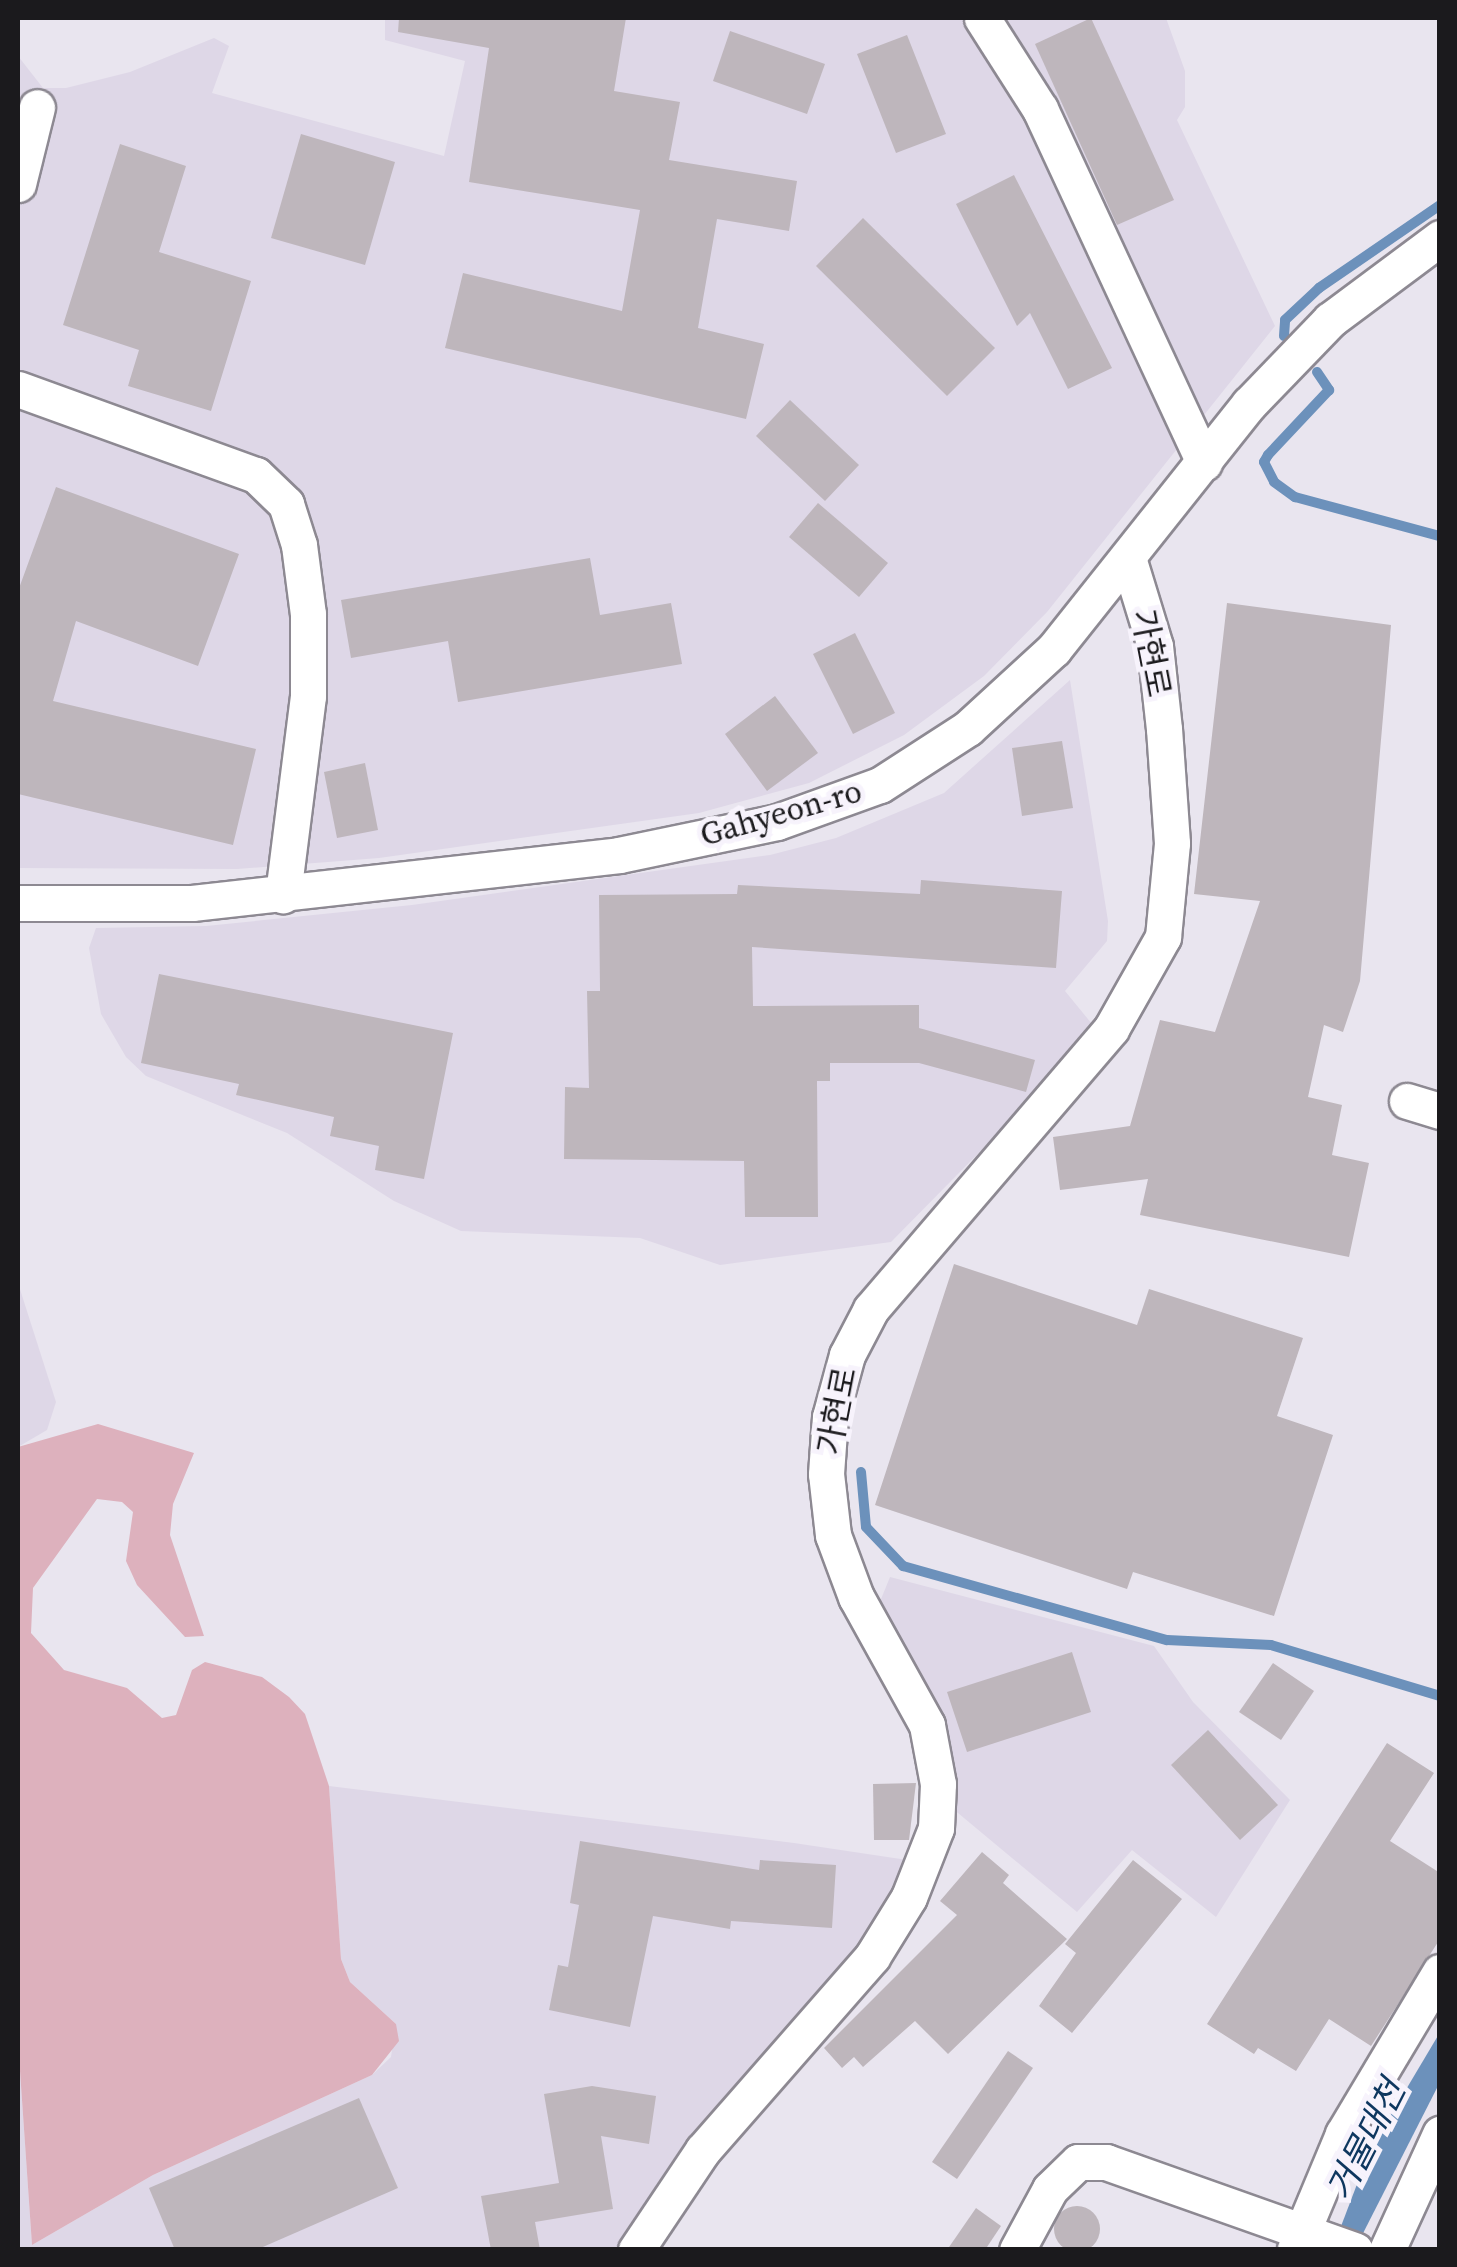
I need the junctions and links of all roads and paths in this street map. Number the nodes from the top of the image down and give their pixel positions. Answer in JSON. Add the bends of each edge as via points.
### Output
{"nodes":[{"id":1,"x":982,"y":18,"type":"edge"},
{"id":2,"x":37,"y":107,"type":"dead end"},
{"id":3,"x":18,"y":184,"type":"edge"},
{"id":4,"x":1440,"y":238,"type":"edge"},
{"id":5,"x":18,"y":389,"type":"edge"},
{"id":6,"x":1204,"y":463,"type":"junction"},
{"id":7,"x":1129,"y":561,"type":"junction"},
{"id":8,"x":283,"y":895,"type":"junction"},
{"id":9,"x":18,"y":903,"type":"edge"},
{"id":10,"x":1440,"y":1972,"type":"edge"},
{"id":11,"x":1440,"y":2134,"type":"edge"},
{"id":12,"x":1297,"y":2239,"type":"edge"},
{"id":13,"x":636,"y":2250,"type":"edge"},
{"id":14,"x":1017,"y":2250,"type":"edge"},
{"id":15,"x":1355,"y":2250,"type":"edge"},
{"id":16,"x":1387,"y":2250,"type":"edge"}],
"edges":[{"from":1,"to":6,"type":"street","via":[[1040,109]]},
{"from":2,"to":3,"type":"street"},
{"from":4,"to":6,"type":"street","name":"Gahyeon-ro","via":[[1330,320],[1249,404]]},
{"from":5,"to":8,"type":"street","via":[[256,476],[286,504],[308,614],[308,696]]},
{"from":6,"to":7,"type":"street","name":"Gahyeon-ro"},
{"from":7,"to":8,"type":"street","name":"Gahyeon-ro","via":[[1054,649],[968,728],[880,785],[776,822],[619,855]]},
{"from":7,"to":13,"type":"street","name":"가현로","via":[[1155,646],[1164,729],[1172,843],[1163,936],[1111,1029],[870,1309],[847,1355],[830,1417],[832,1535],[856,1597],[927,1725],[938,1784],[930,1846],[910,1897],[872,1956],[703,2150]]},
{"from":8,"to":9,"type":"street","name":"Gahyeon-ro"},
{"from":10,"to":12,"type":"street","via":[[1370,2083]]},
{"from":11,"to":16,"type":"street"},
{"from":12,"to":14,"type":"street","via":[[1106,2162],[1078,2162],[1062,2172]]},
{"from":12,"to":15,"type":"street"}]}
